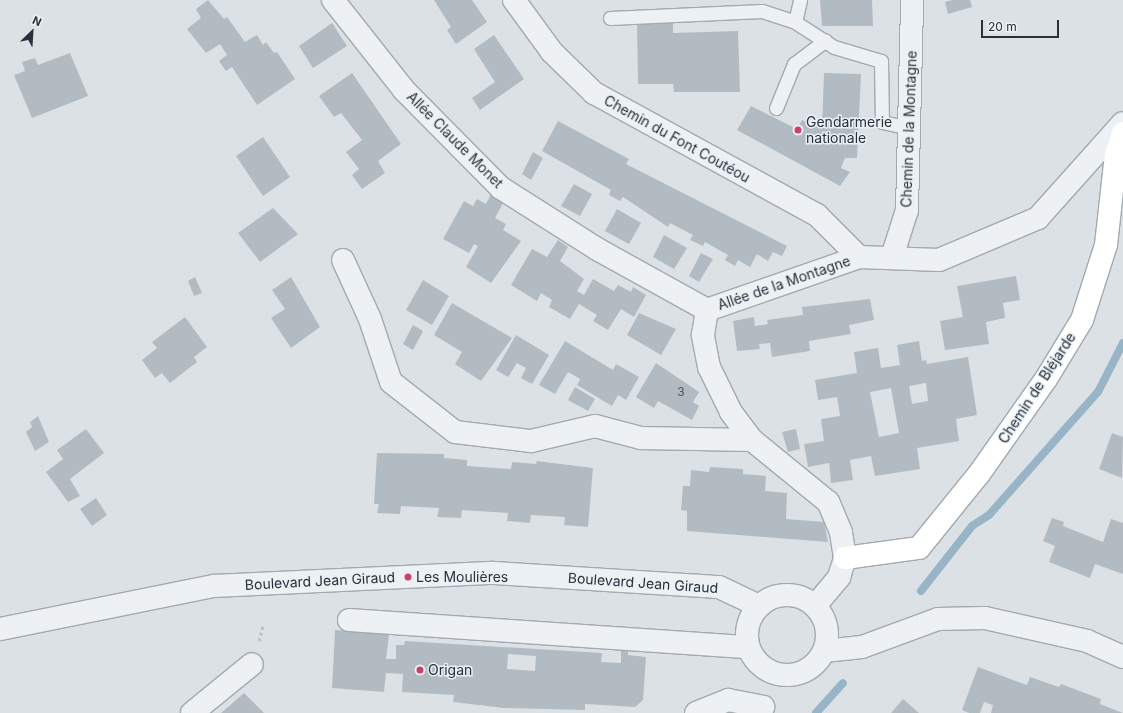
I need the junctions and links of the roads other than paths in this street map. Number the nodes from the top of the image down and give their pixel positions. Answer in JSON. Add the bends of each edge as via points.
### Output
{"nodes":[{"id":1,"x":333,"y":0,"type":"edge"},
{"id":2,"x":514,"y":0,"type":"edge"},
{"id":3,"x":800,"y":0,"type":"edge"},
{"id":4,"x":912,"y":0,"type":"edge"},
{"id":5,"x":610,"y":18,"type":"dead end"},
{"id":6,"x":795,"y":22,"type":"junction"},
{"id":7,"x":825,"y":41,"type":"junction"},
{"id":8,"x":776,"y":108,"type":"dead end"},
{"id":9,"x":1123,"y":123,"type":"edge"},
{"id":10,"x":910,"y":128,"type":"junction"},
{"id":11,"x":1123,"y":133,"type":"edge"},
{"id":12,"x":859,"y":257,"type":"junction"},
{"id":13,"x":892,"y":257,"type":"junction"},
{"id":14,"x":343,"y":260,"type":"dead end"},
{"id":15,"x":707,"y":310,"type":"junction"},
{"id":16,"x":752,"y":440,"type":"junction"},
{"id":17,"x":845,"y":558,"type":"junction"},
{"id":18,"x":759,"y":606,"type":"junction"},
{"id":19,"x":815,"y":606,"type":"junction"},
{"id":20,"x":349,"y":620,"type":"dead end"},
{"id":21,"x":0,"y":629,"type":"edge"},
{"id":22,"x":748,"y":647,"type":"junction"},
{"id":23,"x":824,"y":651,"type":"junction"},
{"id":24,"x":1123,"y":657,"type":"edge"},
{"id":25,"x":252,"y":664,"type":"dead end"},
{"id":26,"x":778,"y":675,"type":"junction"},
{"id":27,"x":762,"y":710,"type":"edge"},
{"id":28,"x":192,"y":713,"type":"edge"},
{"id":29,"x":696,"y":713,"type":"edge"}],
"edges":[{"from":1,"to":15,"type":"street","name":"Allée Claude Monet","via":[[404,90],[501,188],[597,249]]},
{"from":2,"to":12,"type":"street","name":"Chemin du Font Coutéou","via":[[552,52],[594,93],[817,215]]},
{"from":3,"to":6,"type":"lane"},
{"from":4,"to":10,"type":"street","name":"Chemin de la Montagne"},
{"from":5,"to":6,"type":"lane","via":[[762,11]]},
{"from":6,"to":7,"type":"lane"},
{"from":7,"to":8,"type":"lane","via":[[794,64]]},
{"from":7,"to":10,"type":"lane","via":[[881,61],[882,122]]},
{"from":9,"to":13,"type":"street","name":"Allée de la Montagne","via":[[1038,218],[939,260]]},
{"from":10,"to":13,"type":"street","name":"Chemin de la Montagne","via":[[907,210]]},
{"from":11,"to":17,"type":"street","name":"Chemin de Bléjarde","via":[[1116,155],[1106,245],[1082,320],[1046,379],[979,474],[919,548]]},
{"from":12,"to":13,"type":"street","name":"Allée de la Montagne"},
{"from":12,"to":15,"type":"street","name":"Allée de la Montagne"},
{"from":14,"to":16,"type":"street","via":[[370,319],[391,382],[455,432],[531,441],[595,426],[641,438]]},
{"from":15,"to":16,"type":"street","name":"Allée de la Montagne","via":[[703,335],[709,367],[731,412]]},
{"from":16,"to":17,"type":"street","name":"Allée de la Montagne","via":[[828,502],[841,532]]},
{"from":17,"to":19,"type":"street","name":"Allée de la Montagne","via":[[839,577]]},
{"from":18,"to":19,"type":"street","via":[[787,595]]},
{"from":18,"to":21,"type":"street","name":"Boulevard Jean Giraud","via":[[719,587],[494,573],[214,586]]},
{"from":18,"to":22,"type":"street","via":[[746,632]]},
{"from":19,"to":23,"type":"street","via":[[826,627]]},
{"from":20,"to":22,"type":"street"},
{"from":22,"to":26,"type":"street","via":[[759,665]]},
{"from":23,"to":24,"type":"street","via":[[862,647],[938,619],[985,618],[1087,641]]},
{"from":23,"to":26,"type":"street","via":[[819,660],[801,674]]},
{"from":25,"to":28,"type":"street"},
{"from":26,"to":27,"type":"street"},
{"from":27,"to":29,"type":"street","via":[[728,700]]}]}
